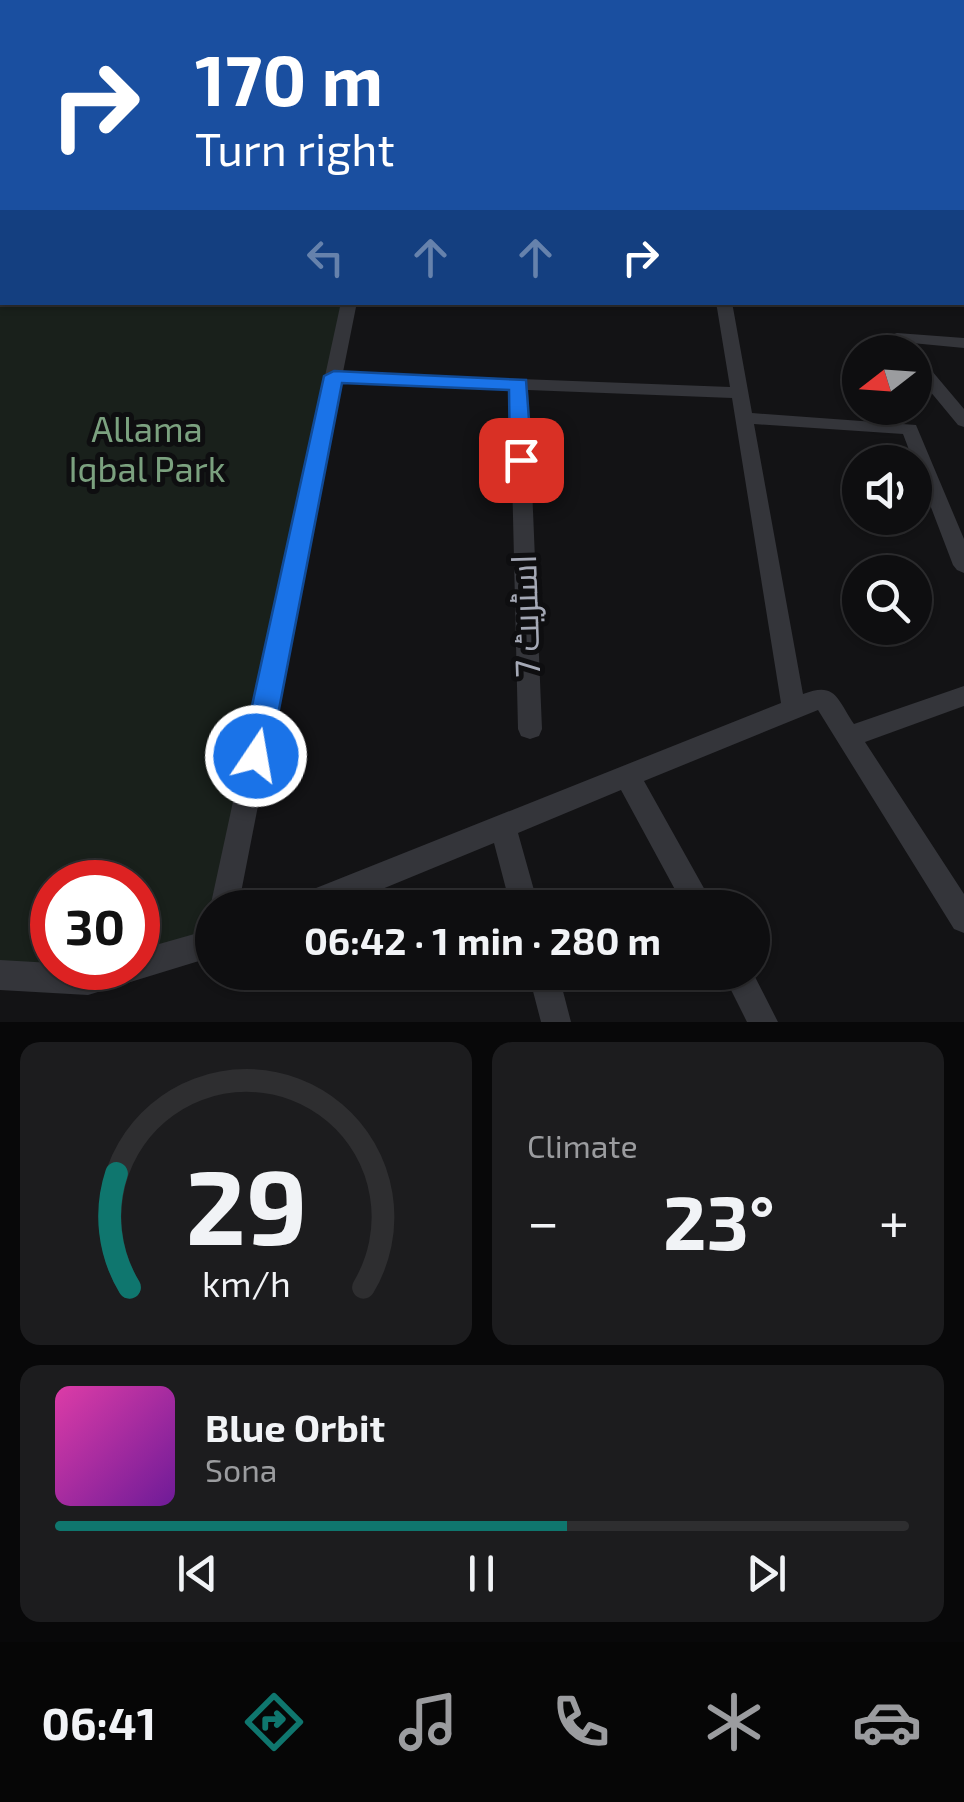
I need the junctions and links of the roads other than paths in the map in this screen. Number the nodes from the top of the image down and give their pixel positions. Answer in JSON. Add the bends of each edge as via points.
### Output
{"nodes":[{"id":1,"x":348,"y":305,"type":"edge"},
{"id":2,"x":725,"y":305,"type":"edge"},
{"id":3,"x":932,"y":341,"type":"edge"},
{"id":4,"x":964,"y":344,"type":"edge"},
{"id":5,"x":334,"y":376,"type":"junction"},
{"id":6,"x":932,"y":382,"type":"edge"},
{"id":7,"x":519,"y":384,"type":"junction"},
{"id":8,"x":742,"y":393,"type":"junction"},
{"id":9,"x":962,"y":416,"type":"edge"},
{"id":10,"x":746,"y":418,"type":"junction"},
{"id":11,"x":964,"y":565,"type":"edge"},
{"id":12,"x":964,"y":696,"type":"edge"},
{"id":13,"x":794,"y":709,"type":"junction"},
{"id":14,"x":530,"y":729,"type":"dead end"},
{"id":15,"x":848,"y":736,"type":"junction"},
{"id":16,"x":626,"y":776,"type":"junction"},
{"id":17,"x":503,"y":826,"type":"junction"},
{"id":18,"x":228,"y":890,"type":"edge"},
{"id":19,"x":346,"y":890,"type":"edge"},
{"id":20,"x":520,"y":890,"type":"edge"},
{"id":21,"x":691,"y":890,"type":"edge"},
{"id":22,"x":964,"y":919,"type":"edge"},
{"id":23,"x":195,"y":948,"type":"edge"},
{"id":24,"x":160,"y":958,"type":"edge"},
{"id":25,"x":0,"y":975,"type":"edge"},
{"id":26,"x":30,"y":977,"type":"edge"},
{"id":27,"x":547,"y":990,"type":"edge"},
{"id":28,"x":746,"y":990,"type":"edge"},
{"id":29,"x":556,"y":1022,"type":"edge"},
{"id":30,"x":764,"y":1022,"type":"edge"}],
"edges":[{"from":1,"to":5,"type":"street"},
{"from":2,"to":8,"type":"street"},
{"from":3,"to":4,"type":"street"},
{"from":5,"to":7,"type":"street"},
{"from":5,"to":18,"type":"street"},
{"from":6,"to":9,"type":"street"},
{"from":7,"to":8,"type":"street"},
{"from":7,"to":14,"type":"street","name":"اسٹریٹ 7"},
{"from":8,"to":10,"type":"street"},
{"from":10,"to":11,"type":"street","via":[[910,430]]},
{"from":10,"to":13,"type":"street"},
{"from":12,"to":15,"type":"street"},
{"from":13,"to":15,"type":"street","via":[[823,697]]},
{"from":13,"to":16,"type":"street"},
{"from":15,"to":22,"type":"street"},
{"from":16,"to":17,"type":"street"},
{"from":16,"to":21,"type":"street"},
{"from":17,"to":19,"type":"street"},
{"from":17,"to":20,"type":"street"},
{"from":23,"to":24,"type":"street"},
{"from":25,"to":26,"type":"street"},
{"from":27,"to":29,"type":"street"},
{"from":28,"to":30,"type":"street"}]}
